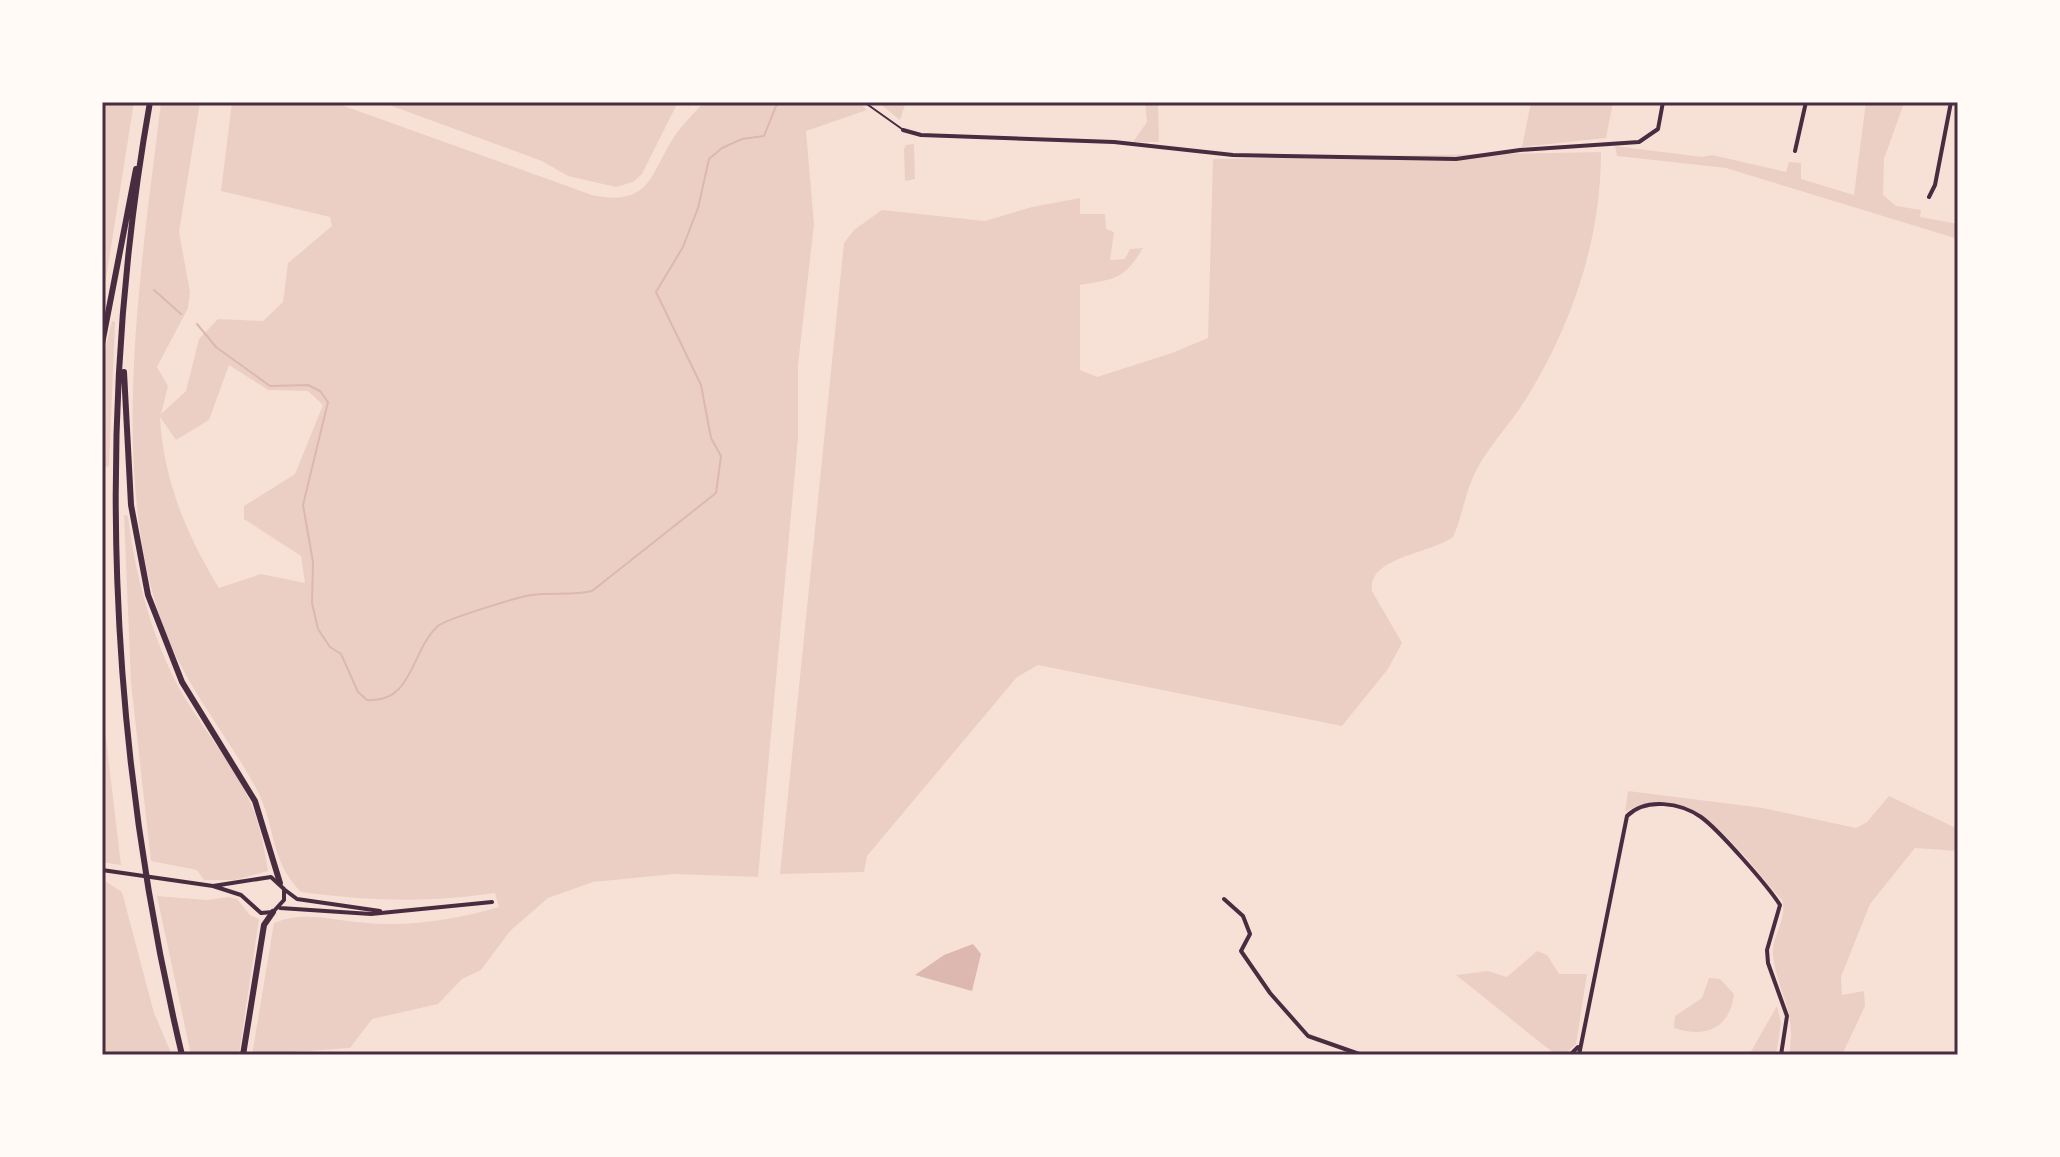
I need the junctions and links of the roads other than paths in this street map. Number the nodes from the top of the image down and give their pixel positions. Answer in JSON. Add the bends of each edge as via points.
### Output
{"nodes":[{"id":1,"x":150,"y":102,"type":"edge"},
{"id":2,"x":864,"y":102,"type":"edge"},
{"id":3,"x":1663,"y":102,"type":"edge"},
{"id":4,"x":1806,"y":102,"type":"edge"},
{"id":5,"x":1951,"y":102,"type":"edge"},
{"id":6,"x":145,"y":130,"type":"junction"},
{"id":7,"x":903,"y":130,"type":"joint"},
{"id":8,"x":1795,"y":151,"type":"dead end"},
{"id":9,"x":1929,"y":197,"type":"dead end"},
{"id":10,"x":123,"y":324,"type":"junction"},
{"id":11,"x":102,"y":344,"type":"edge"},
{"id":12,"x":102,"y":870,"type":"edge"},
{"id":13,"x":213,"y":886,"type":"junction"},
{"id":14,"x":282,"y":886,"type":"junction"},
{"id":15,"x":1224,"y":899,"type":"dead end"},
{"id":16,"x":492,"y":902,"type":"dead end"},
{"id":17,"x":275,"y":910,"type":"junction"},
{"id":18,"x":391,"y":913,"type":"junction"},
{"id":19,"x":1578,"y":1047,"type":"junction"},
{"id":20,"x":182,"y":1055,"type":"edge"},
{"id":21,"x":243,"y":1055,"type":"edge"},
{"id":22,"x":1362,"y":1055,"type":"edge"},
{"id":23,"x":1570,"y":1055,"type":"edge"},
{"id":24,"x":1579,"y":1055,"type":"edge"},
{"id":25,"x":1781,"y":1055,"type":"edge"}],
"edges":[{"from":1,"to":6,"type":"highway"},
{"from":2,"to":7,"type":"lane"},
{"from":3,"to":7,"type":"street","via":[[1658,129],[1639,142],[1456,159],[1233,155]]},
{"from":4,"to":8,"type":"street"},
{"from":5,"to":9,"type":"street"},
{"from":6,"to":10,"type":"highway"},
{"from":6,"to":11,"type":"highway"},
{"from":10,"to":14,"type":"highway","via":[[127,461],[148,595],[182,682],[255,801]]},
{"from":10,"to":20,"type":"highway","via":[[116,495],[122,684],[146,879]]},
{"from":12,"to":13,"type":"street"},
{"from":13,"to":14,"type":"street","via":[[265,877]]},
{"from":13,"to":17,"type":"street","via":[[241,895],[261,913]]},
{"from":14,"to":17,"type":"street","via":[[284,900]]},
{"from":14,"to":18,"type":"street","via":[[297,899]]},
{"from":15,"to":22,"type":"street","via":[[1243,916],[1250,934],[1241,951],[1291,1018],[1308,1036]]},
{"from":16,"to":18,"type":"street"},
{"from":17,"to":18,"type":"street"},
{"from":17,"to":21,"type":"highway","via":[[264,925]]},
{"from":19,"to":23,"type":"street"},
{"from":19,"to":24,"type":"street"},
{"from":19,"to":25,"type":"street","via":[[1627,816],[1649,804],[1667,804],[1701,817],[1780,905],[1767,950],[1787,1016]]}]}
